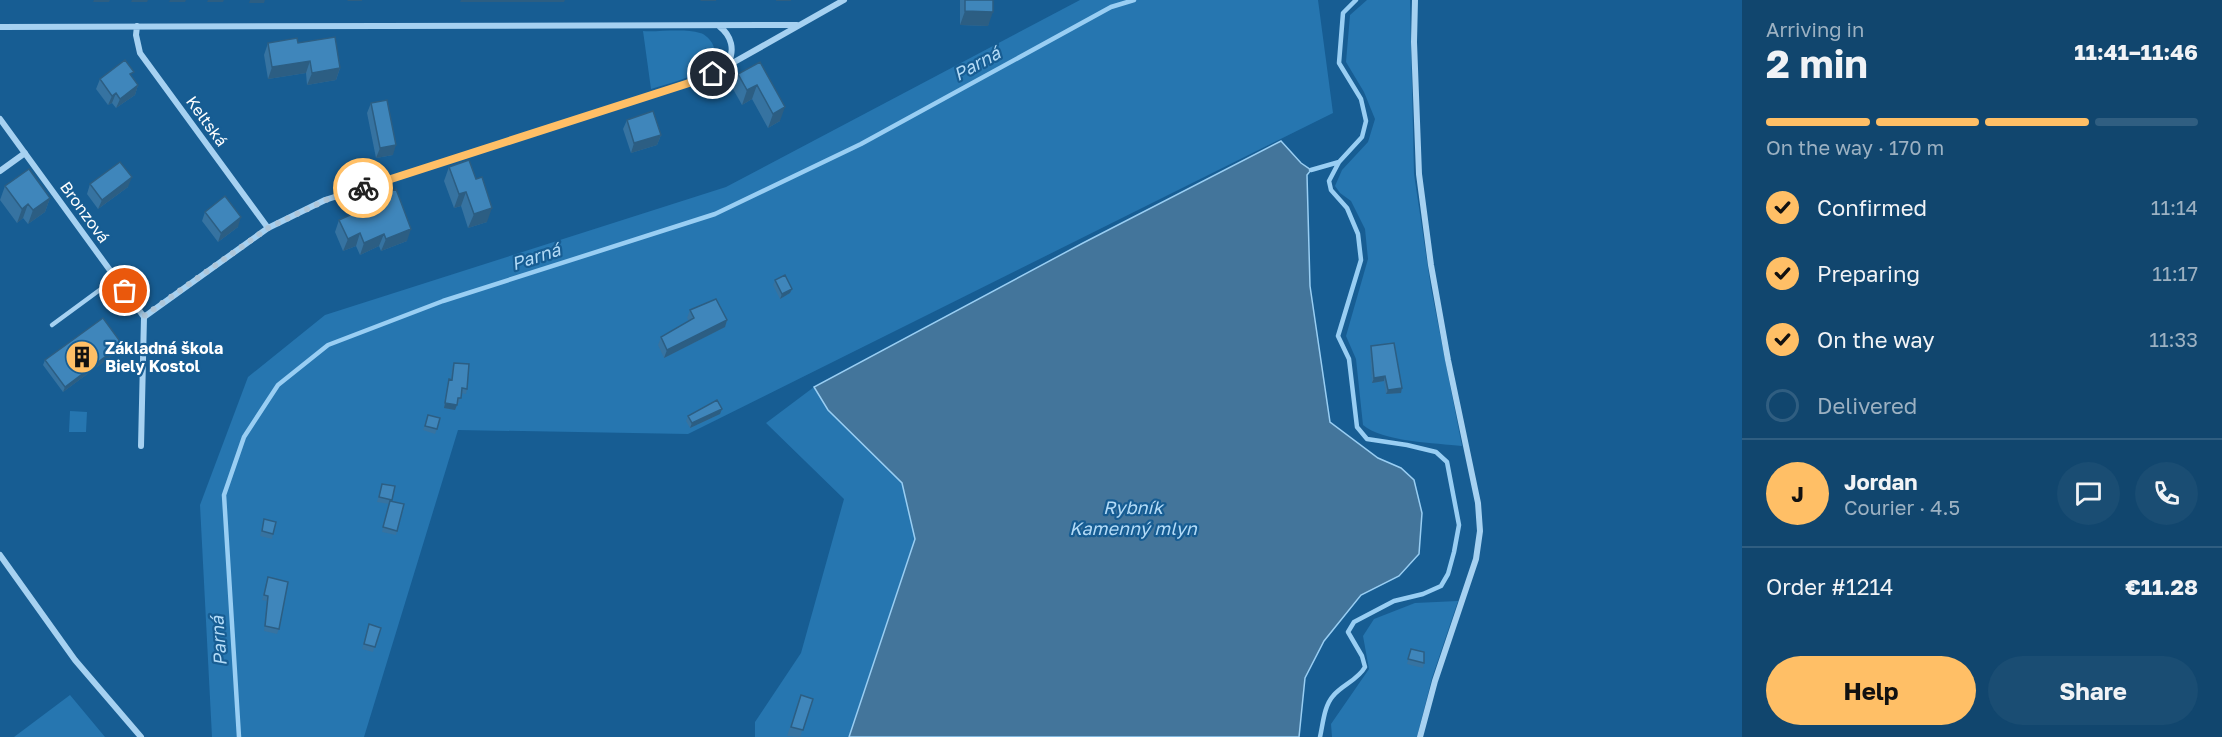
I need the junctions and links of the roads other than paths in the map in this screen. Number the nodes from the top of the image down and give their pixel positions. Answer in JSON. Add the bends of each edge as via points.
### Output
{"nodes":[{"id":1,"x":844,"y":0,"type":"edge"},
{"id":2,"x":1415,"y":0,"type":"edge"},
{"id":3,"x":799,"y":25,"type":"junction"},
{"id":4,"x":137,"y":26,"type":"junction"},
{"id":5,"x":718,"y":26,"type":"junction"},
{"id":6,"x":0,"y":27,"type":"edge"},
{"id":7,"x":728,"y":65,"type":"junction"},
{"id":8,"x":0,"y":119,"type":"edge"},
{"id":9,"x":25,"y":153,"type":"junction"},
{"id":10,"x":0,"y":171,"type":"edge"},
{"id":11,"x":268,"y":228,"type":"junction"},
{"id":12,"x":116,"y":278,"type":"junction"},
{"id":13,"x":144,"y":316,"type":"junction"},
{"id":14,"x":52,"y":325,"type":"dead end"},
{"id":15,"x":141,"y":446,"type":"dead end"},
{"id":16,"x":0,"y":555,"type":"edge"},
{"id":17,"x":141,"y":737,"type":"edge"},
{"id":18,"x":1420,"y":737,"type":"edge"}],
"edges":[{"from":1,"to":3,"type":"street"},
{"from":2,"to":18,"type":"street","via":[[1419,174],[1431,265],[1478,503],[1480,531],[1476,559],[1434,681]]},
{"from":3,"to":5,"type":"street"},
{"from":3,"to":7,"type":"street"},
{"from":4,"to":5,"type":"street"},
{"from":4,"to":6,"type":"street"},
{"from":4,"to":11,"type":"street","name":"Keltská","via":[[140,53]]},
{"from":5,"to":7,"type":"street","via":[[728,34],[732,46]]},
{"from":7,"to":11,"type":"street","via":[[689,83],[326,200]]},
{"from":8,"to":9,"type":"street","name":"Bronzová"},
{"from":9,"to":10,"type":"street"},
{"from":9,"to":12,"type":"street","name":"Bronzová"},
{"from":11,"to":13,"type":"street"},
{"from":12,"to":13,"type":"street","name":"Bronzová"},
{"from":12,"to":14,"type":"lane"},
{"from":13,"to":15,"type":"street"},
{"from":16,"to":17,"type":"street","via":[[75,660]]}]}
